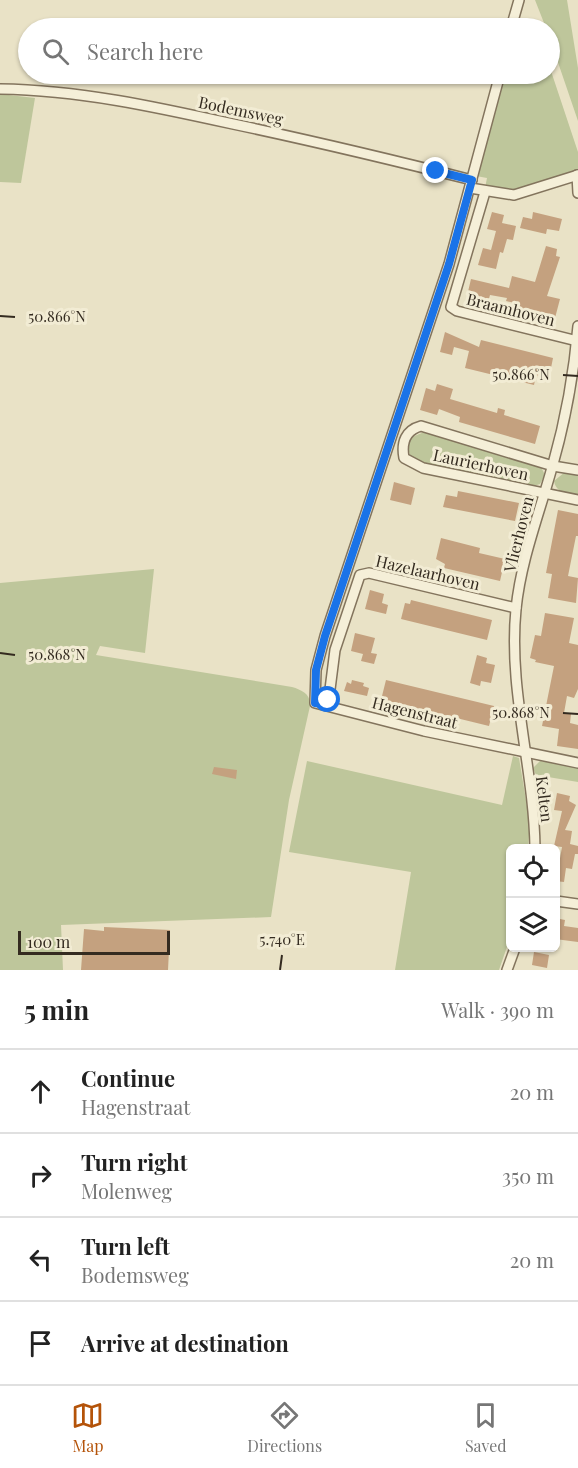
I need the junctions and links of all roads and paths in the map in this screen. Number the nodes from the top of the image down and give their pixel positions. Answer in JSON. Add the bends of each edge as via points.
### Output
{"nodes":[{"id":1,"x":519,"y":0,"type":"edge"},
{"id":2,"x":514,"y":18,"type":"edge"},
{"id":3,"x":497,"y":84,"type":"edge"},
{"id":4,"x":0,"y":89,"type":"edge"},
{"id":5,"x":578,"y":175,"type":"edge"},
{"id":6,"x":471,"y":184,"type":"junction"},
{"id":7,"x":485,"y":192,"type":"junction"},
{"id":8,"x":578,"y":193,"type":"edge"},
{"id":9,"x":578,"y":326,"type":"edge"},
{"id":10,"x":577,"y":341,"type":"edge"},
{"id":11,"x":553,"y":466,"type":"junction"},
{"id":12,"x":578,"y":470,"type":"edge"},
{"id":13,"x":544,"y":493,"type":"junction"},
{"id":14,"x":578,"y":500,"type":"edge"},
{"id":15,"x":516,"y":608,"type":"junction"},
{"id":16,"x":328,"y":705,"type":"junction"},
{"id":17,"x":524,"y":753,"type":"junction"},
{"id":18,"x":578,"y":763,"type":"edge"},
{"id":19,"x":535,"y":844,"type":"edge"},
{"id":20,"x":560,"y":902,"type":"edge"},
{"id":21,"x":578,"y":904,"type":"edge"},
{"id":22,"x":514,"y":952,"type":"edge"},
{"id":23,"x":507,"y":970,"type":"edge"}],
"edges":[{"from":1,"to":2,"type":"street"},
{"from":3,"to":6,"type":"street"},
{"from":4,"to":6,"type":"street","name":"Bodemsweg","via":[[132,102],[327,144]]},
{"from":5,"to":7,"type":"street","name":"Bodemsweg","via":[[520,195]]},
{"from":5,"to":8,"type":"street"},
{"from":6,"to":7,"type":"street","name":"Bodemsweg"},
{"from":6,"to":16,"type":"street","name":"Hagenstraat","via":[[327,629],[314,689],[315,703]]},
{"from":7,"to":10,"type":"street","name":"Braamhoven","via":[[451,308]]},
{"from":9,"to":10,"type":"street","name":"Vlierhoven"},
{"from":10,"to":11,"type":"street","name":"Vlierhoven","via":[[567,410]]},
{"from":11,"to":12,"type":"street","name":"Laurierhoven"},
{"from":11,"to":13,"type":"street","name":"Vlierhoven"},
{"from":11,"to":13,"type":"street","name":"Laurierhoven","via":[[422,426],[413,428],[405,437],[405,458],[414,464]]},
{"from":13,"to":14,"type":"street","name":"Laurierhoven"},
{"from":13,"to":15,"type":"street","name":"Vlierhoven"},
{"from":15,"to":16,"type":"street","name":"Hazelaarhoven","via":[[380,575],[360,575],[335,650]]},
{"from":15,"to":17,"type":"street","name":"Vlierhoven","via":[[516,684]]},
{"from":16,"to":17,"type":"street","name":"Hagenstraat"},
{"from":17,"to":18,"type":"street","name":"Hagenstraat"},
{"from":17,"to":19,"type":"street","name":"Kelten"},
{"from":20,"to":21,"type":"street"},
{"from":22,"to":23,"type":"street"}]}
